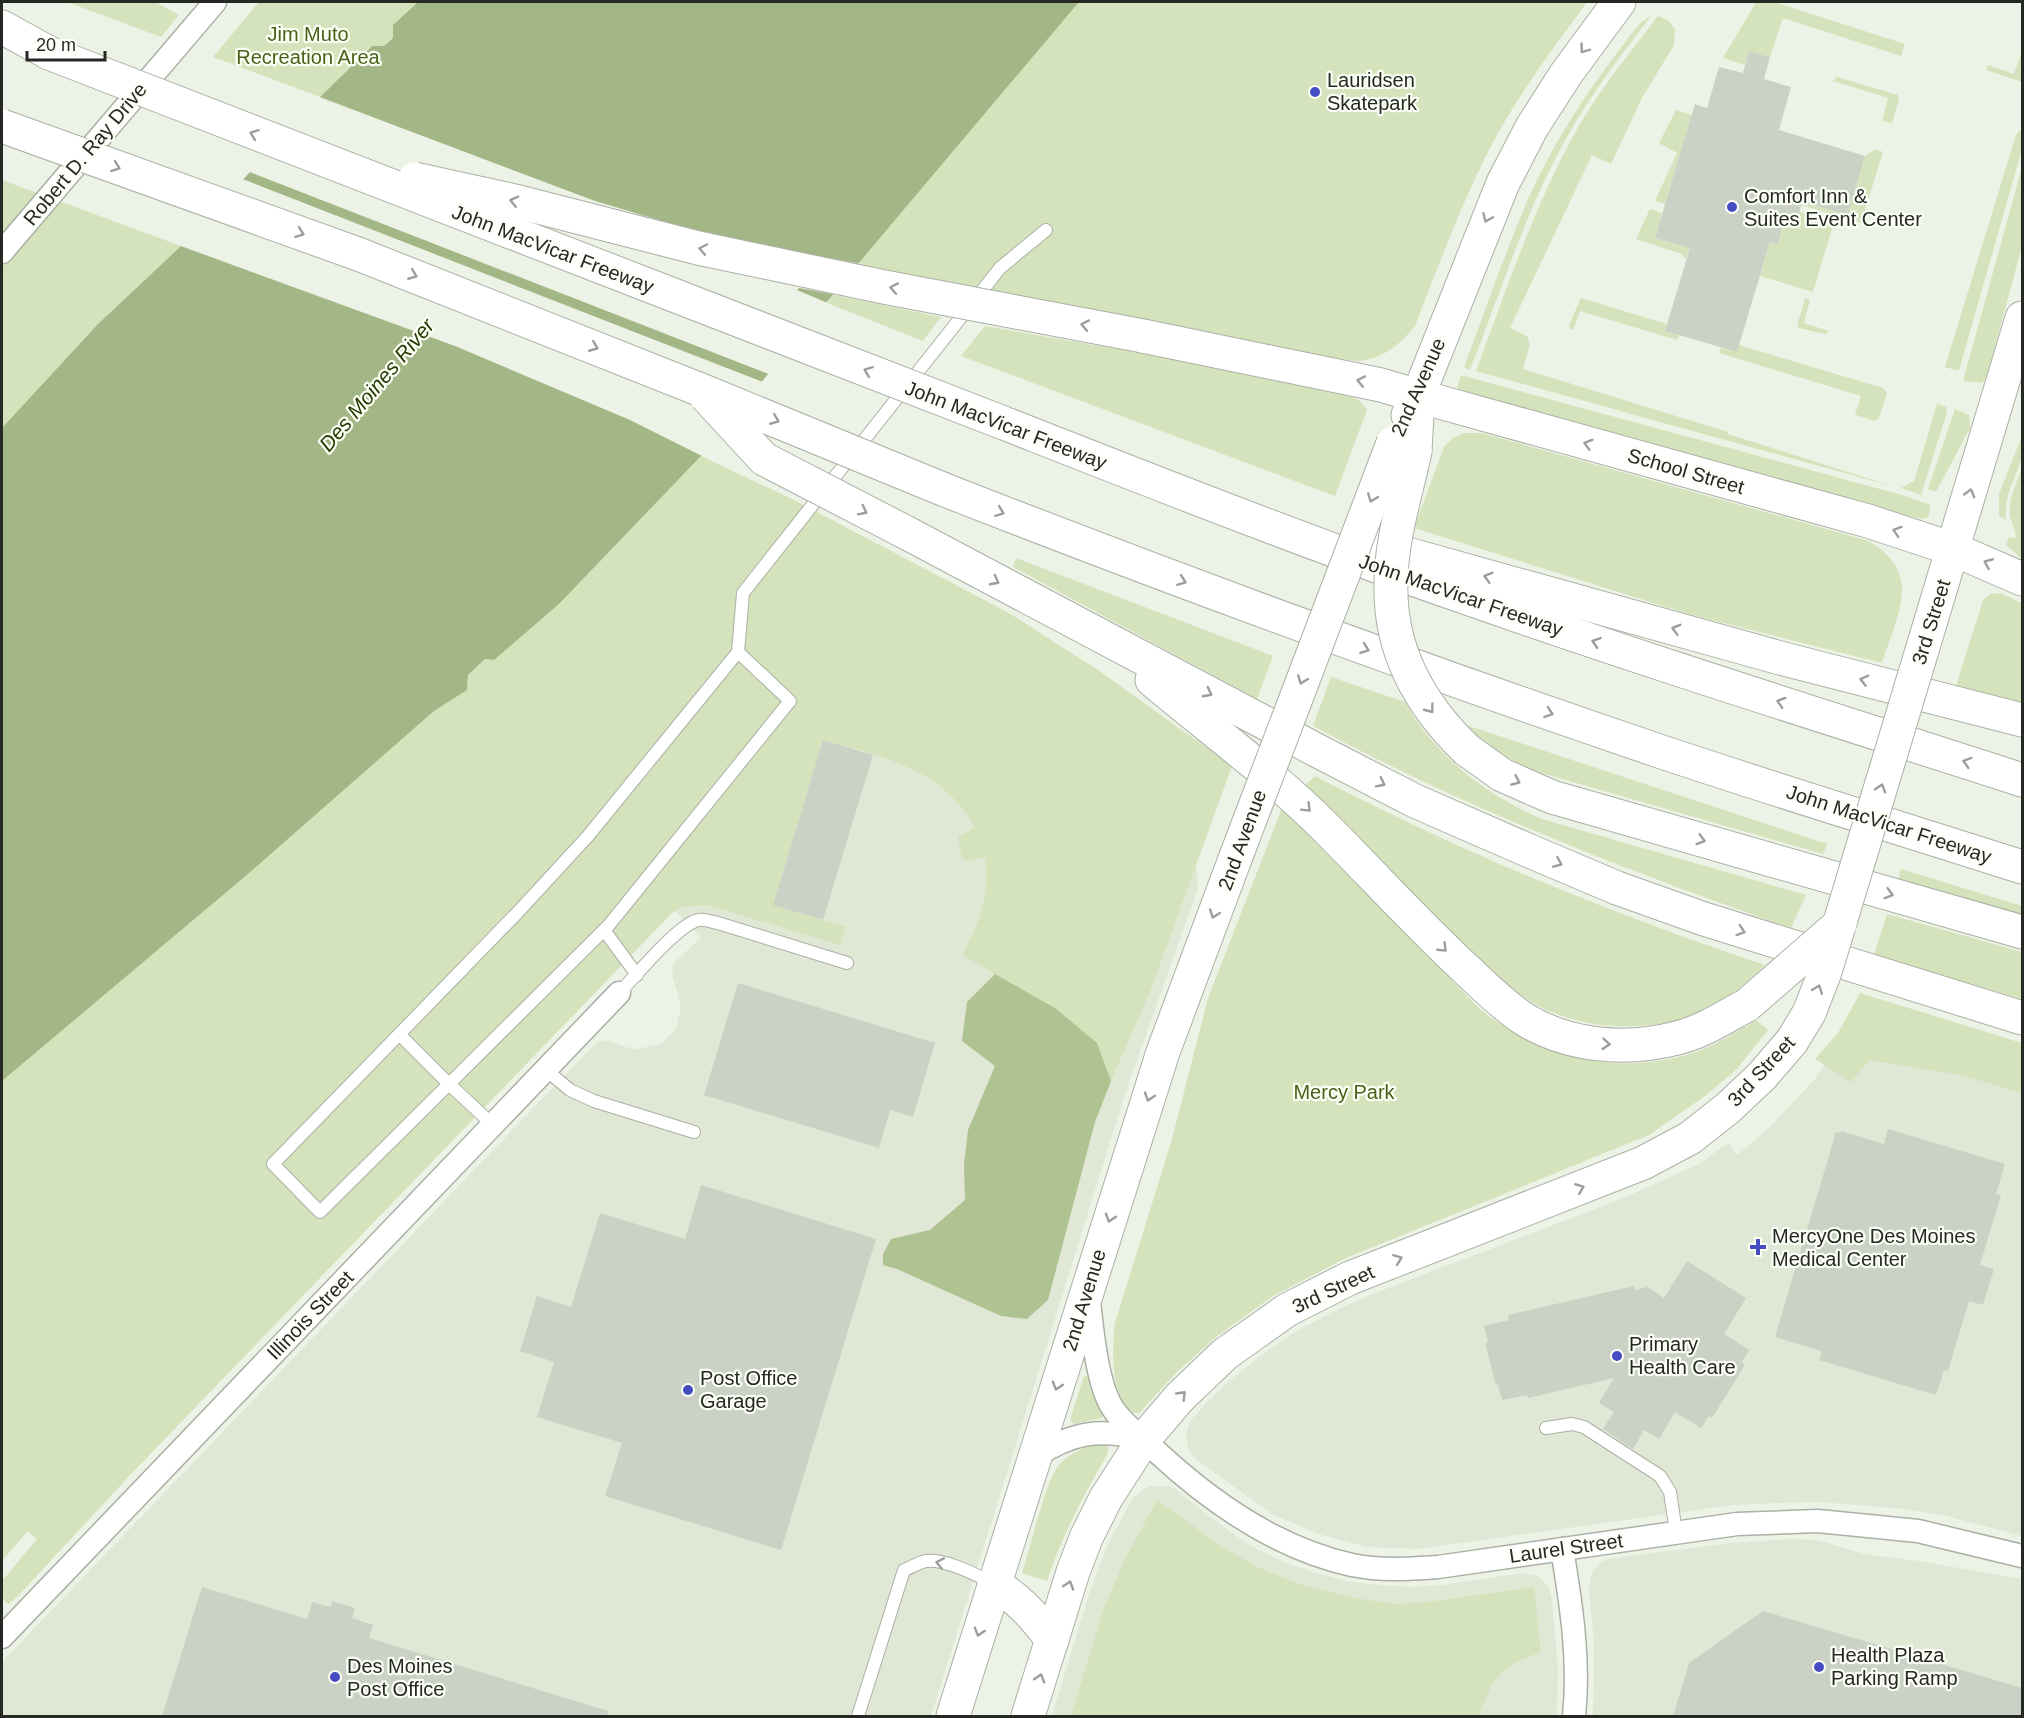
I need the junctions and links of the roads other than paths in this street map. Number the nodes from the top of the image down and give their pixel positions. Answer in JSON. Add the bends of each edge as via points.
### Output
{"nodes":[{"id":1,"x":214,"y":2,"type":"edge"},
{"id":2,"x":1618,"y":2,"type":"edge"},
{"id":3,"x":2,"y":27,"type":"edge"},
{"id":4,"x":2,"y":35,"type":"edge"},
{"id":5,"x":49,"y":53,"type":"junction"},
{"id":6,"x":2,"y":126,"type":"edge"},
{"id":7,"x":308,"y":155,"type":"junction"},
{"id":8,"x":1046,"y":230,"type":"dead end"},
{"id":9,"x":2,"y":252,"type":"edge"},
{"id":10,"x":2022,"y":318,"type":"edge"},
{"id":11,"x":701,"y":390,"type":"junction"},
{"id":12,"x":1418,"y":396,"type":"junction"},
{"id":13,"x":1404,"y":447,"type":"junction"},
{"id":14,"x":1144,"y":478,"type":"junction"},
{"id":15,"x":1953,"y":549,"type":"junction"},
{"id":16,"x":2022,"y":579,"type":"edge"},
{"id":17,"x":1100,"y":637,"type":"junction"},
{"id":18,"x":738,"y":652,"type":"junction"},
{"id":19,"x":2022,"y":720,"type":"edge"},
{"id":20,"x":2022,"y":780,"type":"edge"},
{"id":21,"x":2022,"y":867,"type":"edge"},
{"id":22,"x":1839,"y":924,"type":"junction"},
{"id":23,"x":604,"y":930,"type":"junction"},
{"id":24,"x":2022,"y":932,"type":"edge"},
{"id":25,"x":847,"y":963,"type":"dead end"},
{"id":26,"x":637,"y":975,"type":"junction"},
{"id":27,"x":619,"y":993,"type":"joint"},
{"id":28,"x":2022,"y":1018,"type":"edge"},
{"id":29,"x":399,"y":1034,"type":"junction"},
{"id":30,"x":546,"y":1070,"type":"junction"},
{"id":31,"x":449,"y":1084,"type":"junction"},
{"id":32,"x":493,"y":1125,"type":"junction"},
{"id":33,"x":694,"y":1132,"type":"dead end"},
{"id":34,"x":1087,"y":1290,"type":"junction"},
{"id":35,"x":1546,"y":1428,"type":"dead end"},
{"id":36,"x":1144,"y":1439,"type":"junction"},
{"id":37,"x":1035,"y":1458,"type":"junction"},
{"id":38,"x":1676,"y":1532,"type":"junction"},
{"id":39,"x":1562,"y":1549,"type":"junction"},
{"id":40,"x":2022,"y":1556,"type":"edge"},
{"id":41,"x":994,"y":1583,"type":"junction"},
{"id":42,"x":2,"y":1637,"type":"edge"},
{"id":43,"x":1052,"y":1640,"type":"junction"},
{"id":44,"x":858,"y":1716,"type":"edge"},
{"id":45,"x":953,"y":1716,"type":"edge"},
{"id":46,"x":1028,"y":1716,"type":"edge"},
{"id":47,"x":1574,"y":1716,"type":"edge"}],
"edges":[{"from":1,"to":9,"type":"street","name":"Robert D. Ray Drive"},
{"from":2,"to":12,"type":"main road","name":"2nd Avenue","one_way":true,"via":[[1566,74],[1503,183]]},
{"from":3,"to":5,"type":"main road"},
{"from":4,"to":5,"type":"main road","name":"John MacVicar Freeway"},
{"from":7,"to":5,"type":"main road","name":"John MacVicar Freeway","one_way":true,"bridge":true},
{"from":6,"to":11,"type":"main road","name":"John MacVicar Freeway","one_way":true,"bridge":true,"via":[[358,254]]},
{"from":12,"to":7,"type":"main road","name":"School Street","one_way":true,"bridge":true,"via":[[1143,336],[698,248],[515,201]]},
{"from":14,"to":7,"type":"main road","name":"John MacVicar Freeway","one_way":true,"bridge":true},
{"from":8,"to":18,"type":"lane","via":[[1000,268],[743,593]]},
{"from":15,"to":10,"type":"main road","name":"3rd Street","one_way":true},
{"from":11,"to":17,"type":"main road","one_way":true,"bridge":true,"via":[[764,459]]},
{"from":11,"to":21,"type":"main road","name":"John MacVicar Freeway","one_way":true,"bridge":true,"via":[[1082,544],[1453,681],[1660,752]]},
{"from":12,"to":13,"type":"main road","name":"2nd Avenue"},
{"from":15,"to":12,"type":"main road","name":"School Street","one_way":true,"via":[[1868,521]]},
{"from":13,"to":24,"type":"main road","one_way":true,"bridge":true,"via":[[1390,582],[1395,630],[1427,707],[1467,750],[1502,775],[1552,797]]},
{"from":13,"to":34,"type":"main road","name":"2nd Avenue","one_way":true,"bridge":true,"via":[[1235,859],[1163,1052]]},
{"from":19,"to":14,"type":"main road","one_way":true,"via":[[1780,658]]},
{"from":20,"to":14,"type":"main road","name":"John MacVicar Freeway","one_way":true,"via":[[1474,601]]},
{"from":16,"to":15,"type":"main road","name":"School Street","one_way":true},
{"from":22,"to":15,"type":"main road","name":"3rd Street","one_way":true,"bridge":true},
{"from":17,"to":22,"type":"main road","one_way":true,"bridge":true,"via":[[1299,801],[1497,998],[1524,1019],[1547,1030],[1581,1042],[1613,1046],[1678,1038],[1747,1005]]},
{"from":17,"to":28,"type":"main road","one_way":true,"via":[[1415,801],[1617,888],[1778,943]]},
{"from":18,"to":23,"type":"lane","via":[[790,701]]},
{"from":18,"to":29,"type":"lane","via":[[588,836]]},
{"from":36,"to":22,"type":"main road","name":"3rd Street","one_way":true,"bridge":true,"via":[[1225,1354],[1287,1310],[1350,1278],[1643,1163],[1690,1138],[1762,1076],[1792,1041],[1809,1013]]},
{"from":23,"to":26,"type":"lane"},
{"from":23,"to":31,"type":"lane"},
{"from":25,"to":26,"type":"lane","via":[[699,920],[675,935]]},
{"from":26,"to":27,"type":"lane"},
{"from":27,"to":30,"type":"street","name":"Illinois Street"},
{"from":29,"to":31,"type":"lane"},
{"from":29,"to":31,"type":"lane","via":[[273,1164],[320,1212]]},
{"from":30,"to":32,"type":"street","name":"Illinois Street"},
{"from":30,"to":33,"type":"lane","via":[[570,1090],[594,1101]]},
{"from":31,"to":32,"type":"lane"},
{"from":32,"to":42,"type":"street","name":"Illinois Street"},
{"from":34,"to":36,"type":"street","name":"Laurel Street","via":[[1099,1366],[1111,1406]]},
{"from":34,"to":37,"type":"main road","name":"2nd Avenue","one_way":true},
{"from":35,"to":38,"type":"lane","via":[[1572,1424],[1584,1427],[1660,1476],[1670,1492]]},
{"from":36,"to":37,"type":"street","via":[[1118,1433],[1073,1437]]},
{"from":36,"to":39,"type":"street","name":"Laurel Street","via":[[1225,1506],[1267,1533],[1314,1555],[1354,1565],[1398,1569]]},
{"from":43,"to":36,"type":"main road","one_way":true,"via":[[1086,1538]]},
{"from":37,"to":41,"type":"main road","name":"2nd Avenue"},
{"from":38,"to":39,"type":"street","name":"Laurel Street"},
{"from":38,"to":40,"type":"street","name":"Laurel Street","via":[[1737,1524],[1818,1521],[1918,1531]]},
{"from":39,"to":47,"type":"street","via":[[1574,1637]]},
{"from":41,"to":43,"type":"main road","via":[[1036,1617]]},
{"from":41,"to":44,"type":"lane","one_way":true,"via":[[942,1563],[926,1561],[904,1570]]},
{"from":41,"to":45,"type":"main road","name":"2nd Avenue","one_way":true},
{"from":46,"to":43,"type":"main road","one_way":true}]}
